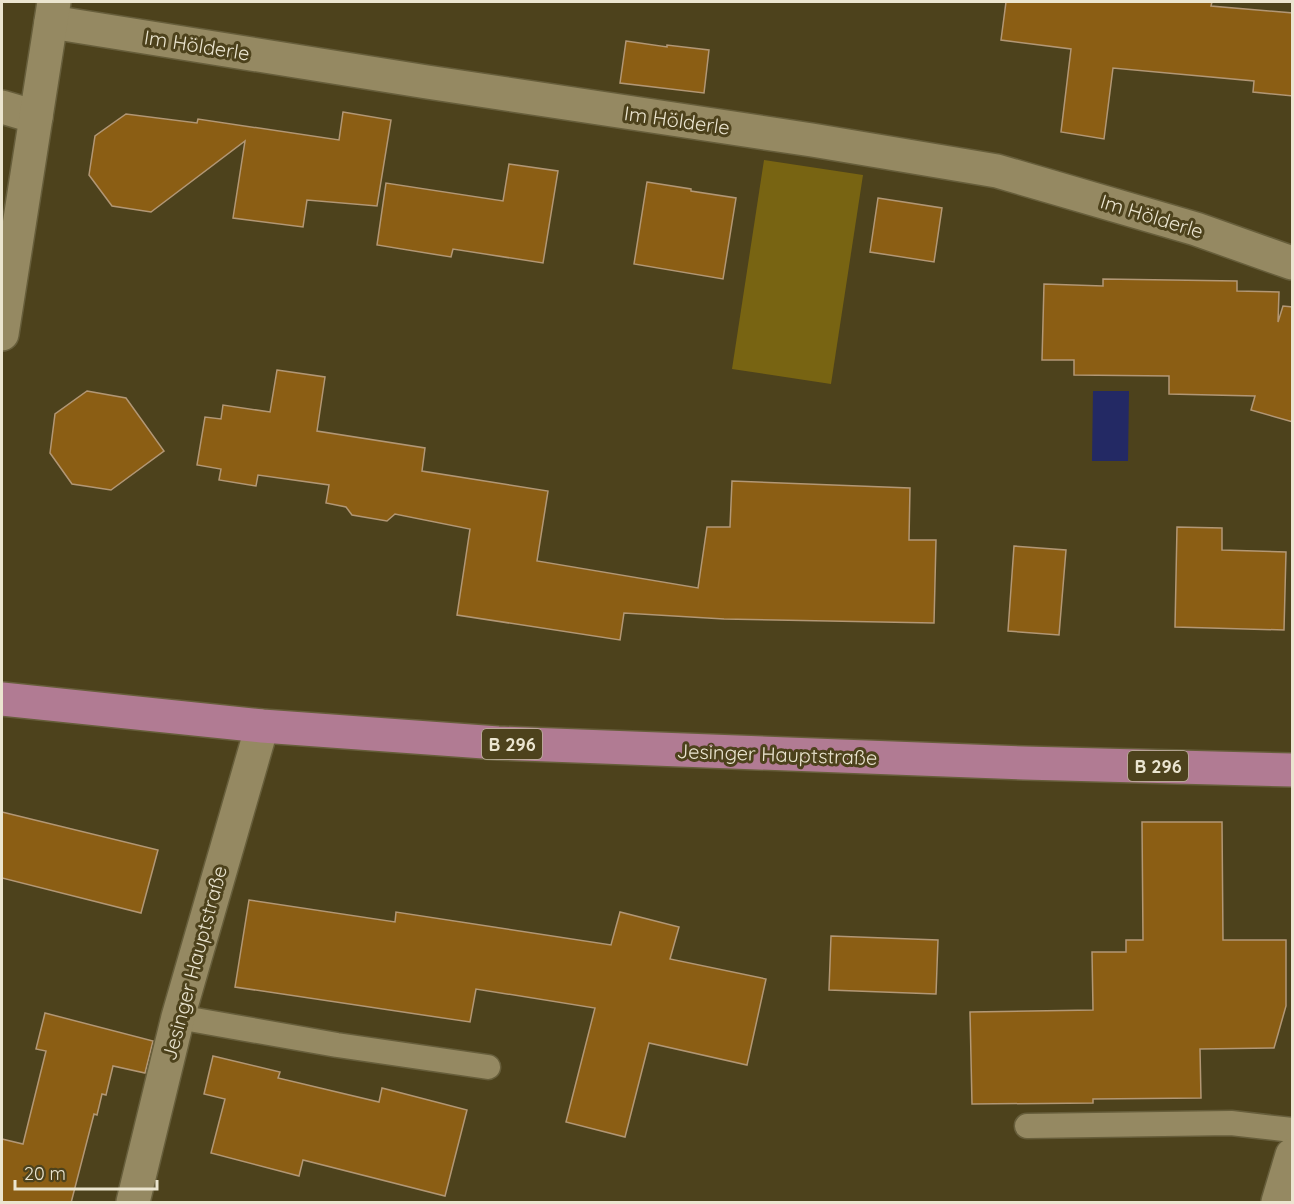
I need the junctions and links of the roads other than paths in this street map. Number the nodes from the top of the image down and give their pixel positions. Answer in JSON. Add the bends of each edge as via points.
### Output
{"nodes":[{"id":1,"x":52,"y":12,"type":"edge"},
{"id":2,"x":2,"y":107,"type":"edge"},
{"id":3,"x":36,"y":117,"type":"junction"},
{"id":4,"x":1293,"y":262,"type":"edge"},
{"id":5,"x":2,"y":334,"type":"edge"},
{"id":6,"x":2,"y":699,"type":"edge"},
{"id":7,"x":262,"y":726,"type":"junction"},
{"id":8,"x":1293,"y":770,"type":"edge"},
{"id":9,"x":178,"y":1017,"type":"junction"},
{"id":10,"x":488,"y":1067,"type":"dead end"},
{"id":11,"x":1027,"y":1126,"type":"dead end"},
{"id":12,"x":1293,"y":1130,"type":"edge"},
{"id":13,"x":1293,"y":1155,"type":"edge"},
{"id":14,"x":133,"y":1203,"type":"edge"},
{"id":15,"x":1278,"y":1203,"type":"edge"}],
"edges":[{"from":1,"to":3,"type":"street"},
{"from":1,"to":4,"type":"street","name":"Im Hölderle","via":[[415,81],[823,141],[997,171],[1196,229]]},
{"from":2,"to":3,"type":"street"},
{"from":3,"to":5,"type":"street"},
{"from":6,"to":7,"type":"main road","name":"Jesinger Hauptstraße","number":"B 296"},
{"from":7,"to":8,"type":"main road","name":"Jesinger Hauptstraße","number":"B 296","via":[[612,748]]},
{"from":7,"to":9,"type":"street","name":"Jesinger Hauptstraße"},
{"from":9,"to":10,"type":"lane"},
{"from":9,"to":14,"type":"street","name":"Jesinger Hauptstraße"},
{"from":11,"to":12,"type":"lane","via":[[1231,1123]]},
{"from":13,"to":15,"type":"street"}]}
